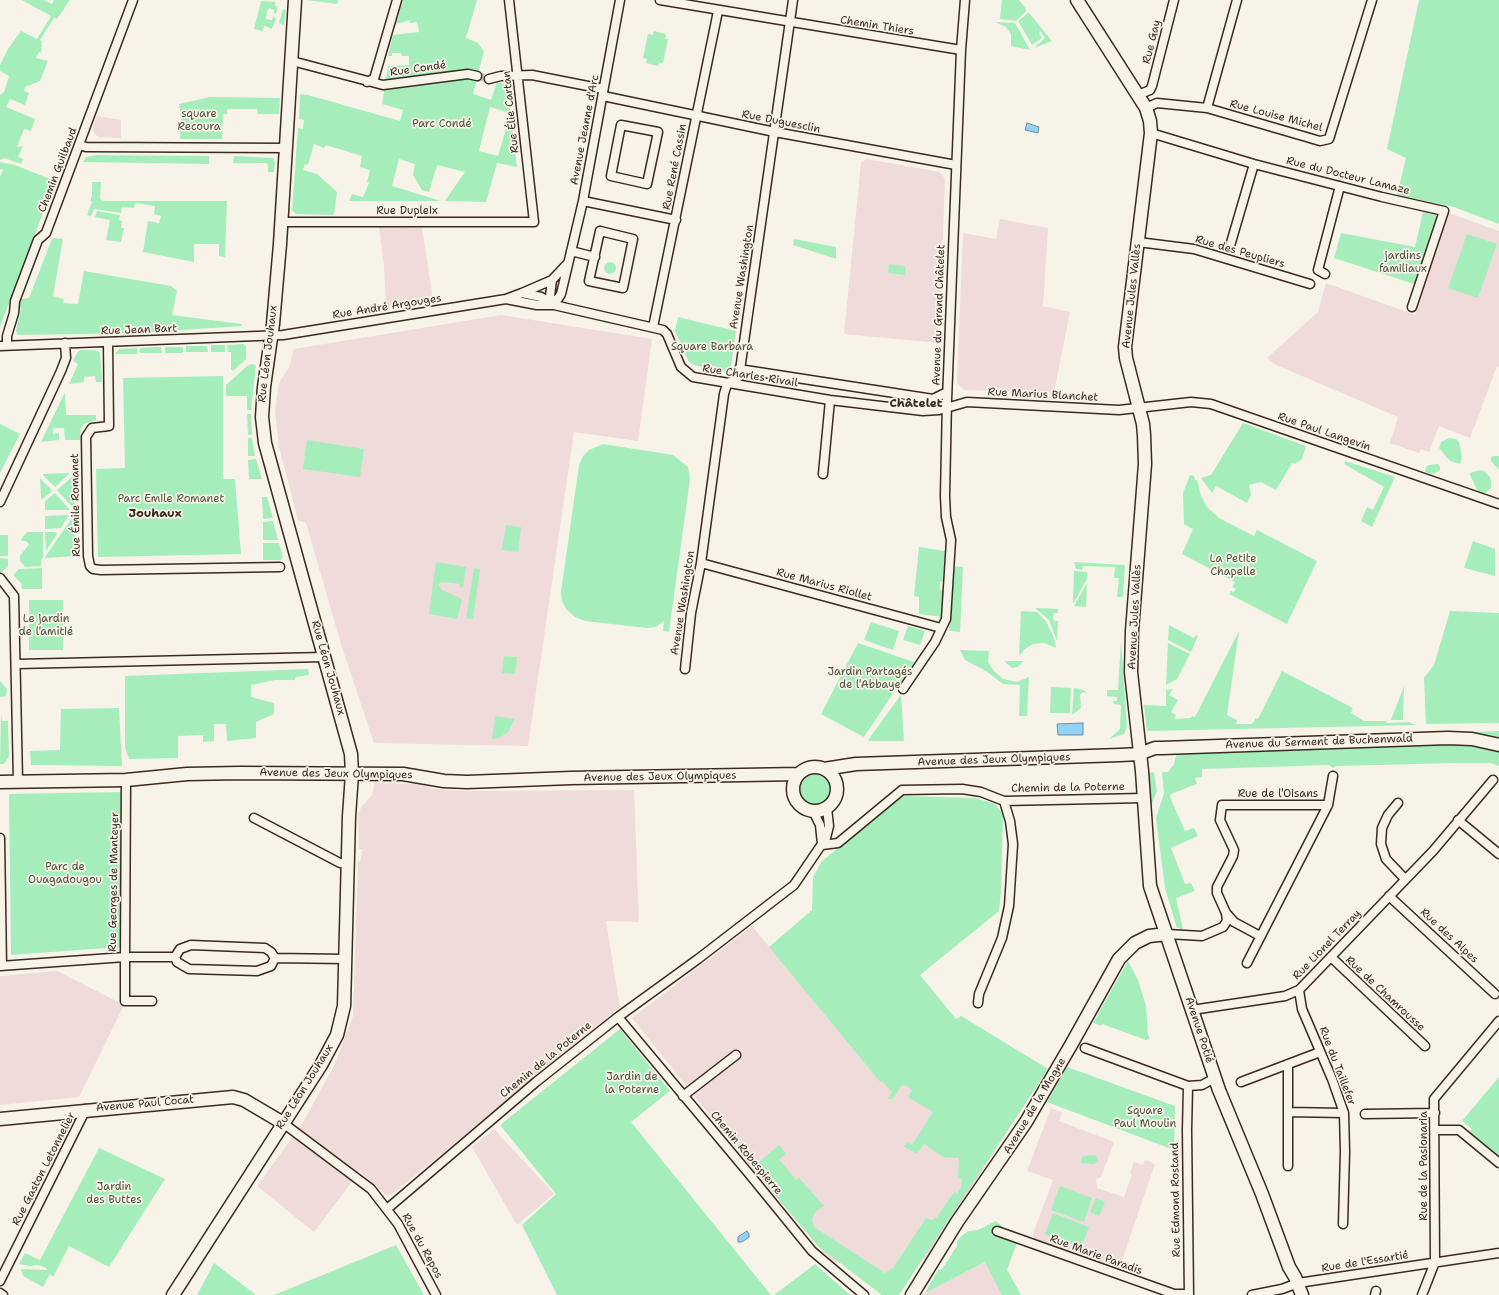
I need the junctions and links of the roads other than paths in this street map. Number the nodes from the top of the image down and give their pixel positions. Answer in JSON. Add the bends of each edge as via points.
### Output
{"nodes":[{"id":1,"x":133,"y":0,"type":"edge"},
{"id":2,"x":296,"y":0,"type":"edge"},
{"id":3,"x":397,"y":0,"type":"edge"},
{"id":4,"x":509,"y":0,"type":"edge"},
{"id":5,"x":620,"y":0,"type":"edge"},
{"id":6,"x":660,"y":0,"type":"edge"},
{"id":7,"x":793,"y":0,"type":"edge"},
{"id":8,"x":965,"y":0,"type":"edge"},
{"id":9,"x":1076,"y":0,"type":"edge"},
{"id":10,"x":1174,"y":0,"type":"edge"},
{"id":11,"x":1237,"y":0,"type":"edge"},
{"id":12,"x":1372,"y":0,"type":"edge"},
{"id":13,"x":718,"y":11,"type":"junction"},
{"id":14,"x":790,"y":23,"type":"junction"},
{"id":15,"x":961,"y":50,"type":"junction"},
{"id":16,"x":292,"y":61,"type":"junction"},
{"id":17,"x":477,"y":76,"type":"tunnel mouth"},
{"id":18,"x":518,"y":76,"type":"junction"},
{"id":19,"x":489,"y":79,"type":"tunnel mouth"},
{"id":20,"x":371,"y":83,"type":"junction"},
{"id":21,"x":1150,"y":90,"type":"junction"},
{"id":22,"x":603,"y":92,"type":"junction"},
{"id":23,"x":1138,"y":95,"type":"junction"},
{"id":24,"x":1151,"y":106,"type":"junction"},
{"id":25,"x":1207,"y":108,"type":"junction"},
{"id":26,"x":696,"y":116,"type":"junction"},
{"id":27,"x":621,"y":125,"type":"joint"},
{"id":28,"x":774,"y":132,"type":"junction"},
{"id":29,"x":1151,"y":133,"type":"junction"},
{"id":30,"x":79,"y":145,"type":"junction"},
{"id":31,"x":287,"y":148,"type":"junction"},
{"id":32,"x":1254,"y":164,"type":"junction"},
{"id":33,"x":956,"y":165,"type":"junction"},
{"id":34,"x":1340,"y":186,"type":"junction"},
{"id":35,"x":583,"y":201,"type":"junction"},
{"id":36,"x":676,"y":220,"type":"junction"},
{"id":37,"x":281,"y":222,"type":"junction"},
{"id":38,"x":534,"y":222,"type":"joint"},
{"id":39,"x":1138,"y":242,"type":"junction"},
{"id":40,"x":1230,"y":246,"type":"dead end"},
{"id":41,"x":572,"y":251,"type":"junction"},
{"id":42,"x":595,"y":257,"type":"junction"},
{"id":43,"x":568,"y":263,"type":"junction"},
{"id":44,"x":1325,"y":274,"type":"dead end"},
{"id":45,"x":552,"y":280,"type":"junction"},
{"id":46,"x":1310,"y":284,"type":"dead end"},
{"id":47,"x":522,"y":293,"type":"junction"},
{"id":48,"x":506,"y":299,"type":"junction"},
{"id":49,"x":554,"y":305,"type":"junction"},
{"id":50,"x":1412,"y":307,"type":"dead end"},
{"id":51,"x":653,"y":327,"type":"junction"},
{"id":52,"x":271,"y":336,"type":"junction"},
{"id":53,"x":108,"y":342,"type":"junction"},
{"id":54,"x":65,"y":343,"type":"junction"},
{"id":55,"x":3,"y":346,"type":"edge"},
{"id":56,"x":739,"y":369,"type":"junction"},
{"id":57,"x":727,"y":384,"type":"junction"},
{"id":58,"x":947,"y":392,"type":"junction"},
{"id":59,"x":830,"y":400,"type":"junction"},
{"id":60,"x":947,"y":407,"type":"junction"},
{"id":61,"x":1139,"y":408,"type":"junction"},
{"id":62,"x":823,"y":474,"type":"dead end"},
{"id":63,"x":0,"y":502,"type":"edge"},
{"id":64,"x":1499,"y":504,"type":"edge"},
{"id":65,"x":701,"y":563,"type":"junction"},
{"id":66,"x":280,"y":567,"type":"dead end"},
{"id":67,"x":0,"y":578,"type":"edge"},
{"id":68,"x":940,"y":628,"type":"junction"},
{"id":69,"x":324,"y":657,"type":"junction"},
{"id":70,"x":17,"y":664,"type":"junction"},
{"id":71,"x":685,"y":669,"type":"dead end"},
{"id":72,"x":903,"y":689,"type":"dead end"},
{"id":73,"x":1499,"y":745,"type":"edge"},
{"id":74,"x":1139,"y":754,"type":"junction"},
{"id":75,"x":849,"y":765,"type":"junction"},
{"id":76,"x":824,"y":769,"type":"junction"},
{"id":77,"x":352,"y":774,"type":"junction"},
{"id":78,"x":799,"y":774,"type":"junction"},
{"id":79,"x":768,"y":775,"type":"junction"},
{"id":80,"x":1333,"y":776,"type":"dead end"},
{"id":81,"x":126,"y":780,"type":"junction"},
{"id":82,"x":1493,"y":780,"type":"dead end"},
{"id":83,"x":0,"y":782,"type":"edge"},
{"id":84,"x":18,"y":782,"type":"junction"},
{"id":85,"x":836,"y":783,"type":"junction"},
{"id":86,"x":793,"y":793,"type":"junction"},
{"id":87,"x":1143,"y":798,"type":"junction"},
{"id":88,"x":1004,"y":801,"type":"junction"},
{"id":89,"x":1398,"y":803,"type":"dead end"},
{"id":90,"x":1328,"y":805,"type":"junction"},
{"id":91,"x":827,"y":808,"type":"junction"},
{"id":92,"x":813,"y":811,"type":"junction"},
{"id":93,"x":254,"y":818,"type":"dead end"},
{"id":94,"x":1458,"y":820,"type":"junction"},
{"id":95,"x":0,"y":838,"type":"edge"},
{"id":96,"x":822,"y":845,"type":"junction"},
{"id":97,"x":1499,"y":854,"type":"edge"},
{"id":98,"x":348,"y":863,"type":"junction"},
{"id":99,"x":1405,"y":879,"type":"junction"},
{"id":100,"x":1389,"y":896,"type":"junction"},
{"id":101,"x":1226,"y":913,"type":"junction"},
{"id":102,"x":1167,"y":934,"type":"junction"},
{"id":103,"x":1260,"y":936,"type":"junction"},
{"id":104,"x":125,"y":957,"type":"junction"},
{"id":105,"x":175,"y":957,"type":"junction"},
{"id":106,"x":1331,"y":957,"type":"junction"},
{"id":107,"x":275,"y":958,"type":"junction"},
{"id":108,"x":345,"y":959,"type":"junction"},
{"id":109,"x":1247,"y":963,"type":"dead end"},
{"id":110,"x":1,"y":966,"type":"edge"},
{"id":111,"x":1299,"y":990,"type":"junction"},
{"id":112,"x":1494,"y":994,"type":"dead end"},
{"id":113,"x":152,"y":1001,"type":"dead end"},
{"id":114,"x":978,"y":1003,"type":"dead end"},
{"id":115,"x":1192,"y":1010,"type":"junction"},
{"id":116,"x":618,"y":1017,"type":"junction"},
{"id":117,"x":1499,"y":1021,"type":"edge"},
{"id":118,"x":1425,"y":1046,"type":"dead end"},
{"id":119,"x":1085,"y":1048,"type":"dead end"},
{"id":120,"x":1320,"y":1052,"type":"junction"},
{"id":121,"x":736,"y":1055,"type":"dead end"},
{"id":122,"x":1288,"y":1064,"type":"junction"},
{"id":123,"x":1215,"y":1078,"type":"junction"},
{"id":124,"x":1241,"y":1082,"type":"dead end"},
{"id":125,"x":1188,"y":1086,"type":"junction"},
{"id":126,"x":683,"y":1096,"type":"junction"},
{"id":127,"x":86,"y":1109,"type":"junction"},
{"id":128,"x":1288,"y":1112,"type":"junction"},
{"id":129,"x":1344,"y":1113,"type":"junction"},
{"id":130,"x":1434,"y":1113,"type":"junction"},
{"id":131,"x":1365,"y":1114,"type":"dead end"},
{"id":132,"x":0,"y":1119,"type":"edge"},
{"id":133,"x":283,"y":1123,"type":"junction"},
{"id":134,"x":1434,"y":1130,"type":"junction"},
{"id":135,"x":1499,"y":1163,"type":"edge"},
{"id":136,"x":1288,"y":1166,"type":"dead end"},
{"id":137,"x":388,"y":1209,"type":"junction"},
{"id":138,"x":1343,"y":1224,"type":"dead end"},
{"id":139,"x":997,"y":1231,"type":"dead end"},
{"id":140,"x":1499,"y":1253,"type":"edge"},
{"id":141,"x":1435,"y":1262,"type":"junction"},
{"id":142,"x":0,"y":1281,"type":"edge"},
{"id":143,"x":1298,"y":1283,"type":"junction"},
{"id":144,"x":0,"y":1293,"type":"edge"},
{"id":145,"x":1189,"y":1294,"type":"edge"},
{"id":146,"x":3,"y":1295,"type":"edge"},
{"id":147,"x":173,"y":1295,"type":"edge"},
{"id":148,"x":436,"y":1295,"type":"edge"},
{"id":149,"x":864,"y":1295,"type":"edge"},
{"id":150,"x":912,"y":1295,"type":"edge"},
{"id":151,"x":1252,"y":1295,"type":"edge"},
{"id":152,"x":1302,"y":1295,"type":"edge"},
{"id":153,"x":1422,"y":1295,"type":"edge"}],
"edges":[{"from":1,"to":30,"type":"street","name":"Chemin Guilbaud"},
{"from":2,"to":16,"type":"street","name":"Rue Léon Jouhaux"},
{"from":3,"to":20,"type":"street"},
{"from":4,"to":18,"type":"street","name":"Rue Élie Cartan"},
{"from":5,"to":22,"type":"street","name":"Avenue Jeanne d'Arc"},
{"from":6,"to":13,"type":"street","name":"Chemin Thiers"},
{"from":7,"to":14,"type":"street","name":"Avenue Washington"},
{"from":8,"to":15,"type":"street","name":"Avenue du Grand Châtelet"},
{"from":9,"to":23,"type":"street","name":"Avenue Jules Vallès"},
{"from":10,"to":21,"type":"street","name":"Rue Gay"},
{"from":11,"to":25,"type":"street"},
{"from":12,"to":25,"type":"street","name":"Rue Louise Michel","via":[[1329,139],[1320,141]]},
{"from":13,"to":14,"type":"street","name":"Chemin Thiers"},
{"from":13,"to":26,"type":"street","name":"Rue René Cassin"},
{"from":14,"to":15,"type":"street","name":"Chemin Thiers"},
{"from":14,"to":28,"type":"street","name":"Avenue Washington"},
{"from":15,"to":33,"type":"street","name":"Avenue du Grand Châtelet"},
{"from":16,"to":20,"type":"street","name":"Rue Condé"},
{"from":16,"to":31,"type":"street","name":"Rue Léon Jouhaux"},
{"from":17,"to":20,"type":"street","name":"Rue Condé","via":[[468,74],[383,85]]},
{"from":18,"to":19,"type":"street"},
{"from":18,"to":22,"type":"street","via":[[532,75]]},
{"from":18,"to":38,"type":"street","name":"Rue Élie Cartan"},
{"from":21,"to":23,"type":"street"},
{"from":21,"to":24,"type":"street"},
{"from":22,"to":26,"type":"street","name":"Rue Duguesclin"},
{"from":22,"to":35,"type":"street","name":"Avenue Jeanne d'Arc"},
{"from":23,"to":24,"type":"street","name":"Avenue Jules Vallès"},
{"from":24,"to":25,"type":"street","name":"Rue Louise Michel"},
{"from":24,"to":29,"type":"street","name":"Avenue Jules Vallès"},
{"from":26,"to":28,"type":"street","name":"Rue Duguesclin"},
{"from":26,"to":36,"type":"street","name":"Rue René Cassin"},
{"from":27,"to":27,"type":"street","via":[[658,132],[648,184],[610,176]]},
{"from":28,"to":33,"type":"street","name":"Rue Duguesclin"},
{"from":28,"to":56,"type":"street","name":"Avenue Washington"},
{"from":29,"to":32,"type":"street","name":"Rue du Docteur Lamaze"},
{"from":29,"to":39,"type":"street","name":"Avenue Jules Vallès"},
{"from":30,"to":31,"type":"street"},
{"from":30,"to":55,"type":"street","name":"Chemin Guilbaud","via":[[46,233],[38,240],[15,301],[14,313]]},
{"from":31,"to":37,"type":"street","name":"Rue Léon Jouhaux"},
{"from":32,"to":34,"type":"street","name":"Rue du Docteur Lamaze"},
{"from":32,"to":40,"type":"street"},
{"from":33,"to":58,"type":"street","name":"Avenue du Grand Châtelet"},
{"from":34,"to":44,"type":"street","via":[[1318,270]]},
{"from":34,"to":50,"type":"street","name":"Rue du Docteur Lamaze","via":[[1444,211]]},
{"from":35,"to":36,"type":"street"},
{"from":35,"to":41,"type":"street","name":"Avenue Jeanne d'Arc"},
{"from":36,"to":51,"type":"street","name":"Rue René Cassin"},
{"from":37,"to":38,"type":"street","name":"Rue Dupleix"},
{"from":37,"to":52,"type":"street","name":"Rue Léon Jouhaux"},
{"from":39,"to":46,"type":"street","name":"Rue des Peupliers","via":[[1194,248]]},
{"from":39,"to":61,"type":"street","name":"Avenue Jules Vallès","via":[[1125,347]]},
{"from":41,"to":42,"type":"street"},
{"from":41,"to":43,"type":"street","name":"Avenue Jeanne d'Arc"},
{"from":42,"to":42,"type":"street","via":[[600,231],[633,239],[623,288],[589,281]]},
{"from":43,"to":45,"type":"street","name":"Avenue Jeanne d'Arc"},
{"from":43,"to":49,"type":"street","name":"Avenue Jeanne d'Arc","via":[[561,294]]},
{"from":45,"to":47,"type":"street","name":"Rue André Argouges"},
{"from":45,"to":49,"type":"street","via":[[550,296]]},
{"from":47,"to":48,"type":"street","name":"Rue André Argouges"},
{"from":47,"to":49,"type":"street","via":[[542,297]]},
{"from":48,"to":49,"type":"street","name":"Rue André Argouges","via":[[537,305]]},
{"from":48,"to":52,"type":"street","name":"Rue André Argouges"},
{"from":49,"to":51,"type":"street","name":"Rue Charles Rivail"},
{"from":51,"to":57,"type":"street","name":"Rue Charles Rivail","via":[[667,334],[685,372],[692,377]]},
{"from":52,"to":53,"type":"street","name":"Rue Jean Bart"},
{"from":52,"to":69,"type":"street","name":"Rue Léon Jouhaux","via":[[262,400],[262,430]]},
{"from":53,"to":54,"type":"street","name":"Rue Jean Bart"},
{"from":53,"to":66,"type":"street","name":"Rue Émile Romanet","via":[[109,426],[92,428],[86,437],[90,566],[101,570]]},
{"from":54,"to":55,"type":"street","name":"Rue Jean Bart"},
{"from":54,"to":63,"type":"street","via":[[66,358],[62,371]]},
{"from":56,"to":57,"type":"street","name":"Avenue Washington","via":[[739,377]]},
{"from":56,"to":58,"type":"street","via":[[933,399]]},
{"from":57,"to":59,"type":"street","name":"Rue Charles Rivail"},
{"from":57,"to":65,"type":"street","name":"Avenue Washington"},
{"from":58,"to":60,"type":"street","name":"Avenue du Grand Châtelet"},
{"from":59,"to":60,"type":"street","name":"Rue Charles Rivail","via":[[923,411]]},
{"from":59,"to":62,"type":"street"},
{"from":60,"to":61,"type":"street","name":"Rue Marius Blanchet","via":[[967,402],[1108,410]]},
{"from":60,"to":68,"type":"street","name":"Avenue du Grand Châtelet","via":[[945,496],[951,540],[946,619]]},
{"from":61,"to":64,"type":"street","name":"Rue Paul Langevin","via":[[1191,402],[1211,404]]},
{"from":61,"to":74,"type":"street","name":"Avenue Jules Vallès","via":[[1143,424],[1145,464],[1131,672]]},
{"from":65,"to":68,"type":"street","name":"Rue Marius Riollet"},
{"from":65,"to":71,"type":"street","name":"Avenue Washington","via":[[691,613]]},
{"from":67,"to":70,"type":"street","via":[[14,596]]},
{"from":68,"to":72,"type":"street","name":"Avenue du Grand Châtelet","via":[[935,642]]},
{"from":69,"to":70,"type":"street"},
{"from":69,"to":77,"type":"street","name":"Rue Léon Jouhaux","via":[[351,754]]},
{"from":70,"to":84,"type":"street"},
{"from":73,"to":74,"type":"street","name":"Avenue du Serment de Buchenwald","via":[[1472,739],[1448,738],[1155,748]]},
{"from":74,"to":75,"type":"street","name":"Avenue des Jeux Olympiques"},
{"from":74,"to":87,"type":"street","name":"Avenue Potié"},
{"from":75,"to":76,"type":"street","name":"Avenue des Jeux Olympiques"},
{"from":75,"to":85,"type":"street"},
{"from":76,"to":78,"type":"street","via":[[811,768]]},
{"from":76,"to":85,"type":"street"},
{"from":77,"to":79,"type":"street","name":"Avenue des Jeux Olympiques","via":[[403,774],[467,782]]},
{"from":77,"to":81,"type":"street","name":"Avenue des Jeux Olympiques","via":[[188,774]]},
{"from":77,"to":98,"type":"street","name":"Rue Léon Jouhaux"},
{"from":78,"to":79,"type":"street","name":"Avenue des Jeux Olympiques"},
{"from":78,"to":86,"type":"street","via":[[795,780]]},
{"from":79,"to":86,"type":"street"},
{"from":80,"to":90,"type":"street"},
{"from":81,"to":84,"type":"street","name":"Avenue des Jeux Olympiques"},
{"from":81,"to":104,"type":"street","name":"Rue Georges de Manteyer"},
{"from":82,"to":94,"type":"street","name":"Rue Lionel Terray"},
{"from":83,"to":84,"type":"street","name":"Avenue des Jeux Olympiques"},
{"from":85,"to":91,"type":"street","via":[[836,797]]},
{"from":86,"to":92,"type":"street","via":[[800,806]]},
{"from":87,"to":88,"type":"street","name":"Chemin de la Poterne"},
{"from":87,"to":102,"type":"street","name":"Avenue Potié","via":[[1150,886]]},
{"from":88,"to":96,"type":"street","name":"Chemin de la Poterne","via":[[981,792],[962,789],[902,790],[838,843]]},
{"from":88,"to":114,"type":"street","via":[[1013,844],[1009,906],[1002,938],[979,994]]},
{"from":89,"to":99,"type":"street","via":[[1382,828],[1381,844],[1386,859]]},
{"from":90,"to":101,"type":"street","name":"Rue de l'Oisans","via":[[1222,805],[1220,820],[1234,850],[1216,893]]},
{"from":90,"to":103,"type":"street","name":"Rue de l'Oisans"},
{"from":91,"to":92,"type":"street"},
{"from":91,"to":96,"type":"street","name":"Chemin de la Poterne","via":[[829,826]]},
{"from":92,"to":96,"type":"street","via":[[820,826]]},
{"from":93,"to":98,"type":"street","via":[[340,863]]},
{"from":94,"to":97,"type":"street"},
{"from":94,"to":99,"type":"street","name":"Rue Lionel Terray","via":[[1433,851]]},
{"from":95,"to":110,"type":"street"},
{"from":96,"to":116,"type":"street","name":"Chemin de la Poterne","via":[[794,885]]},
{"from":98,"to":108,"type":"street","name":"Rue Léon Jouhaux"},
{"from":99,"to":100,"type":"street","name":"Rue Lionel Terray"},
{"from":100,"to":106,"type":"street","name":"Rue Lionel Terray"},
{"from":100,"to":112,"type":"street","name":"Rue des Alpes"},
{"from":101,"to":102,"type":"street","via":[[1227,921],[1223,928],[1214,933],[1202,936]]},
{"from":101,"to":103,"type":"street","name":"Rue de l'Oisans","via":[[1234,922]]},
{"from":102,"to":115,"type":"street","name":"Avenue Potié"},
{"from":102,"to":150,"type":"street","name":"Avenue de la Mogne","via":[[1152,936],[1135,943],[1119,958],[1026,1122]]},
{"from":103,"to":109,"type":"street","name":"Rue de l'Oisans"},
{"from":104,"to":105,"type":"street"},
{"from":104,"to":110,"type":"street","name":"Rue Georges de Manteyer"},
{"from":104,"to":113,"type":"street","via":[[125,1001]]},
{"from":105,"to":107,"type":"street","via":[[180,949],[197,946],[265,948],[274,954]]},
{"from":105,"to":107,"type":"street","via":[[177,962],[189,969],[257,971],[271,966]]},
{"from":106,"to":111,"type":"street","name":"Rue Lionel Terray"},
{"from":106,"to":118,"type":"street","name":"Rue de Chamrousse"},
{"from":107,"to":108,"type":"street"},
{"from":108,"to":133,"type":"street","name":"Rue Léon Jouhaux","via":[[344,1006],[338,1035]]},
{"from":111,"to":115,"type":"street","name":"Rue Lionel Terray","via":[[1285,996]]},
{"from":111,"to":120,"type":"street","name":"Rue du Taillefer","via":[[1302,1009]]},
{"from":115,"to":123,"type":"street","name":"Avenue Potié"},
{"from":116,"to":126,"type":"street","name":"Chemin Robespierre"},
{"from":116,"to":137,"type":"street","name":"Chemin de la Poterne","via":[[491,1119]]},
{"from":117,"to":130,"type":"street","name":"Rue de la Pasionaria","via":[[1434,1099]]},
{"from":119,"to":125,"type":"street"},
{"from":120,"to":122,"type":"street"},
{"from":120,"to":129,"type":"street","name":"Rue du Taillefer"},
{"from":121,"to":126,"type":"street"},
{"from":122,"to":124,"type":"street"},
{"from":122,"to":128,"type":"street"},
{"from":123,"to":125,"type":"street","via":[[1202,1085]]},
{"from":123,"to":143,"type":"street","name":"Avenue Potié","via":[[1289,1267]]},
{"from":125,"to":145,"type":"street","name":"Rue Edmond Rostand","via":[[1186,1134]]},
{"from":126,"to":149,"type":"street","name":"Chemin Robespierre","via":[[812,1251]]},
{"from":127,"to":132,"type":"street","name":"Avenue Paul Cocat"},
{"from":127,"to":133,"type":"street","name":"Avenue Paul Cocat","via":[[234,1097],[244,1100]]},
{"from":127,"to":142,"type":"street","name":"Rue Gaston Letonnelier"},
{"from":128,"to":129,"type":"street"},
{"from":128,"to":136,"type":"street"},
{"from":129,"to":138,"type":"street","name":"Rue du Taillefer"},
{"from":130,"to":131,"type":"street"},
{"from":130,"to":134,"type":"street","name":"Rue de la Pasionaria"},
{"from":133,"to":137,"type":"street","via":[[371,1189]]},
{"from":133,"to":147,"type":"street","name":"Rue Léon Jouhaux"},
{"from":134,"to":135,"type":"street","via":[[1458,1130]]},
{"from":134,"to":141,"type":"street","name":"Rue de la Pasionaria"},
{"from":137,"to":148,"type":"street","name":"Rue du Repos"},
{"from":139,"to":145,"type":"street","name":"Rue Marie Paradis","via":[[1174,1294]]},
{"from":140,"to":141,"type":"street","name":"Rue de l'Essartié"},
{"from":141,"to":143,"type":"street","name":"Rue de l'Essartié"},
{"from":141,"to":153,"type":"street"},
{"from":143,"to":151,"type":"street","name":"Rue de l'Essartié"},
{"from":143,"to":152,"type":"street","name":"Avenue Potié"},
{"from":144,"to":146,"type":"street"}]}
